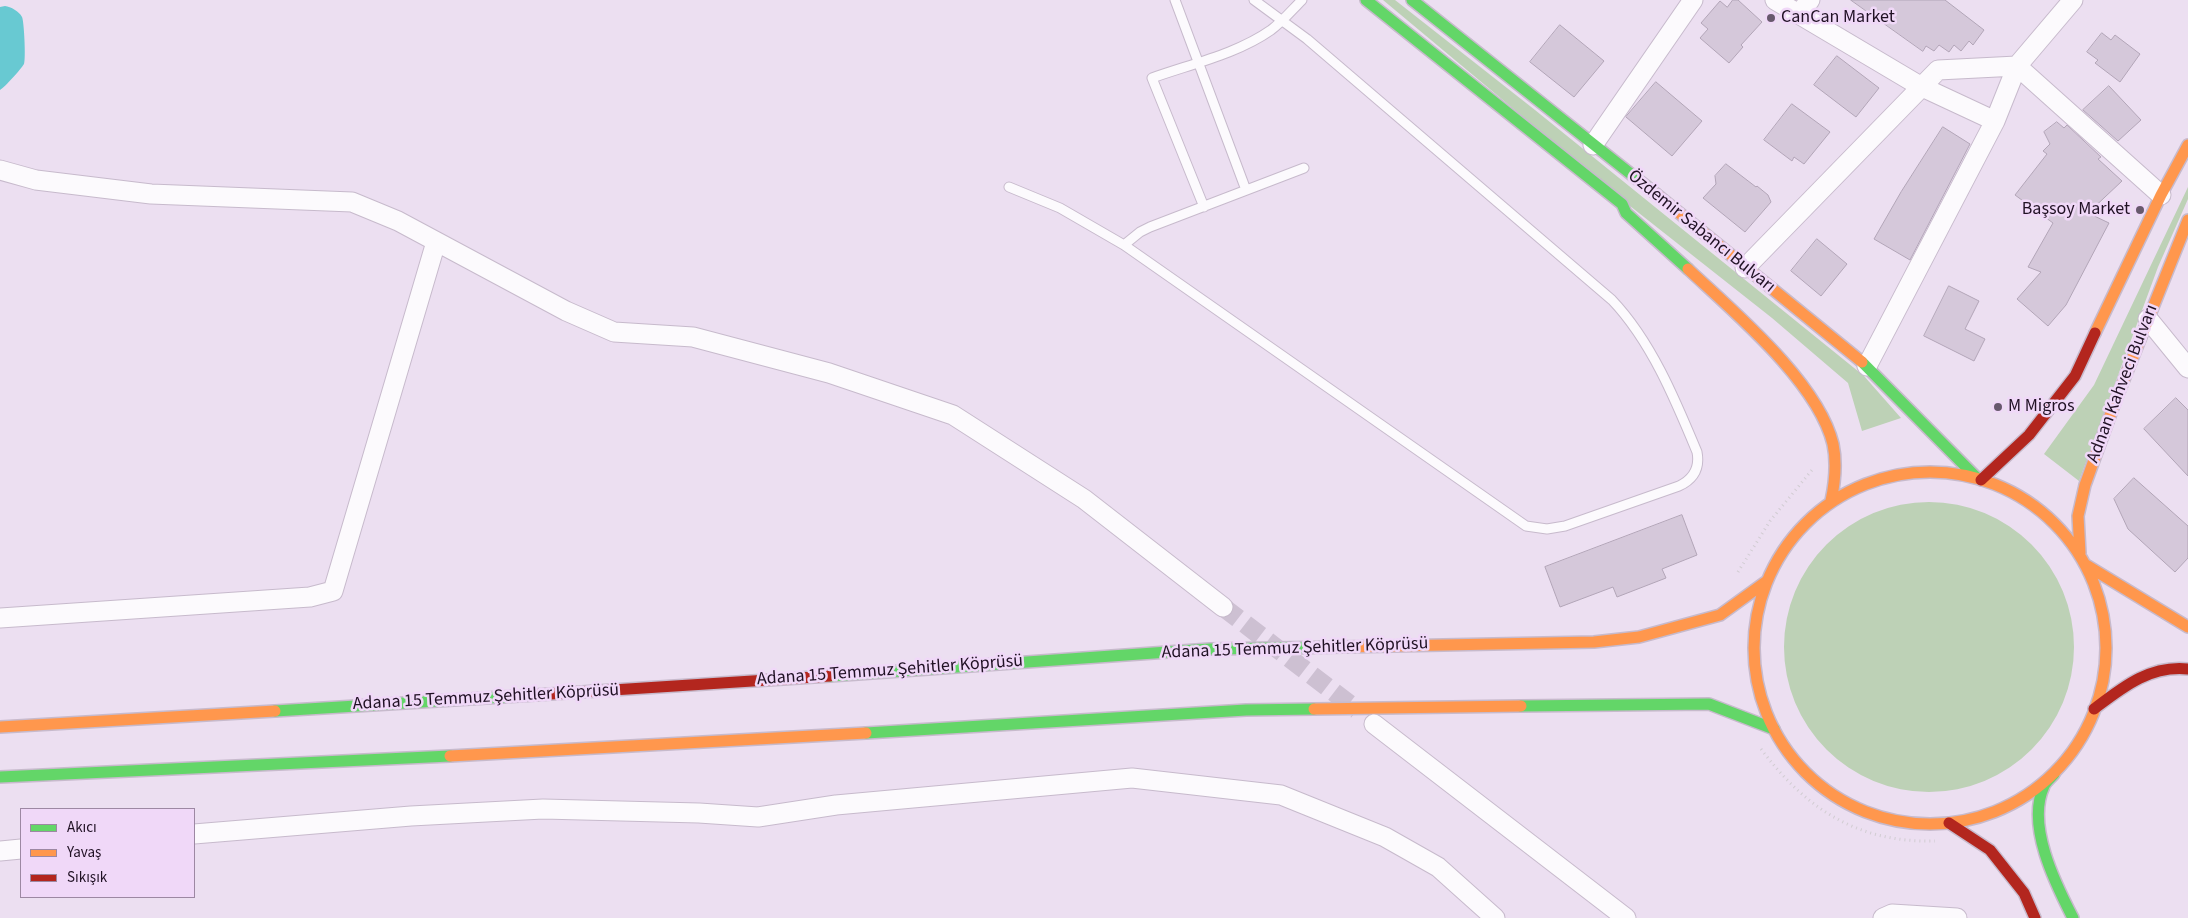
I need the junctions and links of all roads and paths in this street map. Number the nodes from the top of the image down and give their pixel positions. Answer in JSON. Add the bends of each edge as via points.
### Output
{"nodes":[{"id":1,"x":1175,"y":0,"type":"edge"},
{"id":2,"x":1254,"y":0,"type":"edge"},
{"id":3,"x":1302,"y":0,"type":"edge"},
{"id":4,"x":1366,"y":0,"type":"edge"},
{"id":5,"x":1412,"y":0,"type":"edge"},
{"id":6,"x":1693,"y":0,"type":"edge"},
{"id":7,"x":1775,"y":0,"type":"edge"},
{"id":8,"x":2072,"y":0,"type":"edge"},
{"id":9,"x":1805,"y":7,"type":"edge"},
{"id":10,"x":1282,"y":21,"type":"junction"},
{"id":11,"x":1198,"y":62,"type":"junction"},
{"id":12,"x":2017,"y":66,"type":"junction"},
{"id":13,"x":1920,"y":86,"type":"junction"},
{"id":14,"x":1995,"y":121,"type":"junction"},
{"id":15,"x":1593,"y":145,"type":"junction"},
{"id":16,"x":2188,"y":145,"type":"edge"},
{"id":17,"x":1304,"y":168,"type":"dead end"},
{"id":18,"x":0,"y":170,"type":"edge"},
{"id":19,"x":1009,"y":187,"type":"dead end"},
{"id":20,"x":1246,"y":190,"type":"junction"},
{"id":21,"x":2162,"y":195,"type":"junction"},
{"id":22,"x":1204,"y":206,"type":"junction"},
{"id":23,"x":2188,"y":220,"type":"edge"},
{"id":24,"x":436,"y":242,"type":"junction"},
{"id":25,"x":1124,"y":245,"type":"junction"},
{"id":26,"x":1745,"y":268,"type":"junction"},
{"id":27,"x":2148,"y":319,"type":"junction"},
{"id":28,"x":1866,"y":366,"type":"junction"},
{"id":29,"x":2188,"y":368,"type":"edge"},
{"id":30,"x":1818,"y":463,"type":"dead end"},
{"id":31,"x":1979,"y":479,"type":"junction"},
{"id":32,"x":1831,"y":501,"type":"junction"},
{"id":33,"x":2080,"y":553,"type":"junction"},
{"id":34,"x":2086,"y":565,"type":"junction"},
{"id":35,"x":1737,"y":574,"type":"dead end"},
{"id":36,"x":1768,"y":581,"type":"junction"},
{"id":37,"x":1223,"y":607,"type":"tunnel mouth"},
{"id":38,"x":0,"y":618,"type":"edge"},
{"id":39,"x":2188,"y":627,"type":"edge"},
{"id":40,"x":2188,"y":669,"type":"edge"},
{"id":41,"x":2094,"y":710,"type":"junction"},
{"id":42,"x":1374,"y":724,"type":"tunnel mouth"},
{"id":43,"x":0,"y":727,"type":"edge"},
{"id":44,"x":1774,"y":729,"type":"junction"},
{"id":45,"x":1761,"y":748,"type":"dead end"},
{"id":46,"x":2054,"y":774,"type":"junction"},
{"id":47,"x":0,"y":777,"type":"edge"},
{"id":48,"x":1949,"y":823,"type":"junction"},
{"id":49,"x":195,"y":834,"type":"edge"},
{"id":50,"x":1944,"y":840,"type":"dead end"},
{"id":51,"x":20,"y":849,"type":"edge"},
{"id":52,"x":0,"y":851,"type":"edge"},
{"id":53,"x":2024,"y":893,"type":"junction"},
{"id":54,"x":1920,"y":916,"type":"edge"},
{"id":55,"x":1495,"y":918,"type":"edge"},
{"id":56,"x":1626,"y":918,"type":"edge"},
{"id":57,"x":1883,"y":918,"type":"edge"},
{"id":58,"x":1957,"y":918,"type":"edge"},
{"id":59,"x":2025,"y":918,"type":"edge"},
{"id":60,"x":2036,"y":918,"type":"edge"},
{"id":61,"x":2073,"y":918,"type":"edge"}],
"edges":[{"from":1,"to":11,"type":"lane"},
{"from":2,"to":10,"type":"lane"},
{"from":3,"to":10,"type":"lane"},
{"from":4,"to":32,"type":"main road","name":"Özdemir Sabancı Bulvarı","via":[[1622,204],[1626,213],[1741,318],[1800,383],[1821,415],[1832,443],[1835,480]]},
{"from":5,"to":15,"type":"main road","name":"Özdemir Sabancı Bulvarı"},
{"from":6,"to":15,"type":"street"},
{"from":7,"to":9,"type":"street"},
{"from":8,"to":12,"type":"street"},
{"from":9,"to":13,"type":"street"},
{"from":10,"to":11,"type":"lane","via":[[1244,45]]},
{"from":10,"to":25,"type":"lane","via":[[1612,300],[1649,349],[1695,445],[1698,459],[1695,473],[1678,486],[1565,526],[1547,529],[1526,526]]},
{"from":11,"to":20,"type":"lane"},
{"from":11,"to":22,"type":"lane","via":[[1152,78]]},
{"from":12,"to":13,"type":"street","via":[[1938,70]]},
{"from":12,"to":14,"type":"street"},
{"from":12,"to":21,"type":"street"},
{"from":13,"to":14,"type":"street"},
{"from":13,"to":26,"type":"street"},
{"from":14,"to":28,"type":"street"},
{"from":15,"to":26,"type":"main road","name":"Özdemir Sabancı Bulvarı"},
{"from":16,"to":21,"type":"main road"},
{"from":17,"to":20,"type":"lane"},
{"from":18,"to":24,"type":"street","via":[[36,180],[151,194],[352,202],[398,221]]},
{"from":19,"to":25,"type":"lane","via":[[1060,208]]},
{"from":20,"to":22,"type":"lane"},
{"from":21,"to":31,"type":"main road","via":[[2075,376],[2029,435]]},
{"from":22,"to":25,"type":"lane","via":[[1150,227]]},
{"from":23,"to":27,"type":"main road","name":"Adnan Kahveci Bulvarı"},
{"from":24,"to":37,"type":"street","via":[[566,311],[614,332],[693,337],[829,373],[953,415],[1084,500]]},
{"from":24,"to":38,"type":"street","via":[[333,590],[310,597]]},
{"from":26,"to":28,"type":"main road","name":"Özdemir Sabancı Bulvarı"},
{"from":27,"to":29,"type":"street"},
{"from":27,"to":33,"type":"main road","name":"Adnan Kahveci Bulvarı","via":[[2085,485],[2078,516]]},
{"from":28,"to":31,"type":"main road","name":"Özdemir Sabancı Bulvarı"},
{"from":30,"to":35,"type":"path","via":[[1770,521]]},
{"from":31,"to":32,"type":"main road","via":[[1944,472],[1908,472],[1861,485]]},
{"from":31,"to":33,"type":"main road","via":[[2029,502],[2049,518]]},
{"from":32,"to":36,"type":"main road","via":[[1796,532],[1779,556]]},
{"from":33,"to":34,"type":"main road"},
{"from":34,"to":39,"type":"main road"},
{"from":34,"to":41,"type":"main road","via":[[2104,617],[2107,642],[2104,673]]},
{"from":36,"to":43,"type":"main road","name":"Adana 15 Temmuz Şehitler Köprüsü","via":[[1720,615],[1639,637],[1594,642],[1210,649],[651,688]]},
{"from":36,"to":44,"type":"main road","via":[[1759,603],[1754,660],[1766,712]]},
{"from":40,"to":41,"type":"main road","via":[[2174,666],[2149,672]]},
{"from":41,"to":46,"type":"main road","via":[[2084,732]]},
{"from":42,"to":56,"type":"street"},
{"from":44,"to":47,"type":"main road","via":[[1709,704],[1246,710],[657,746]]},
{"from":44,"to":48,"type":"main road","via":[[1790,755],[1835,797],[1886,818]]},
{"from":45,"to":50,"type":"path","via":[[1793,787],[1842,822],[1908,841]]},
{"from":46,"to":48,"type":"main road","via":[[2023,797],[1998,810]]},
{"from":46,"to":61,"type":"main road","via":[[2044,786],[2038,817],[2040,838]]},
{"from":48,"to":53,"type":"main road","via":[[1990,850]]},
{"from":49,"to":55,"type":"street","via":[[543,809],[758,817],[836,805],[1132,778],[1281,795],[1385,837],[1438,866]]},
{"from":51,"to":52,"type":"street"},
{"from":53,"to":59,"type":"street"},
{"from":53,"to":60,"type":"main road"},
{"from":54,"to":57,"type":"street","via":[[1892,914]]},
{"from":54,"to":58,"type":"street"}]}
